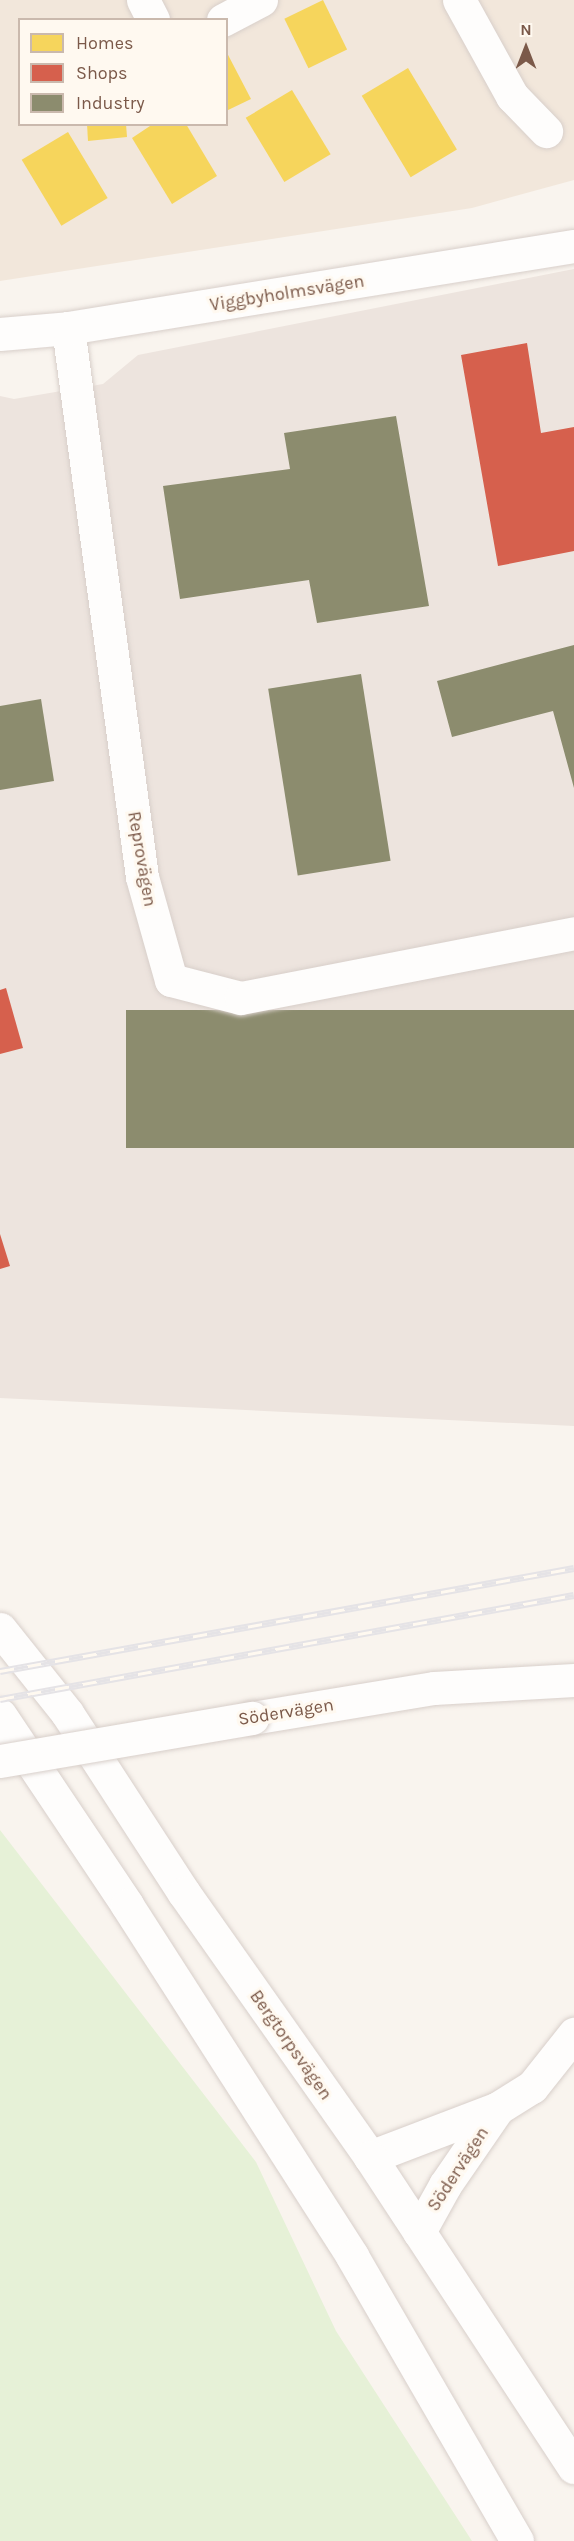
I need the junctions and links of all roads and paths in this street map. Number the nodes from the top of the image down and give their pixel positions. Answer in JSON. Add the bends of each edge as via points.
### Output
{"nodes":[{"id":1,"x":143,"y":0,"type":"edge"},
{"id":2,"x":261,"y":0,"type":"edge"},
{"id":3,"x":459,"y":0,"type":"edge"},
{"id":4,"x":152,"y":18,"type":"edge"},
{"id":5,"x":227,"y":18,"type":"edge"},
{"id":6,"x":546,"y":131,"type":"dead end"},
{"id":7,"x":574,"y":246,"type":"edge"},
{"id":8,"x":68,"y":328,"type":"junction"},
{"id":9,"x":0,"y":334,"type":"edge"},
{"id":10,"x":574,"y":933,"type":"edge"},
{"id":11,"x":0,"y":1629,"type":"edge"},
{"id":12,"x":574,"y":1680,"type":"edge"},
{"id":13,"x":0,"y":1715,"type":"edge"},
{"id":14,"x":0,"y":1761,"type":"edge"},
{"id":15,"x":574,"y":2034,"type":"edge"},
{"id":16,"x":498,"y":2108,"type":"junction"},
{"id":17,"x":370,"y":2157,"type":"junction"},
{"id":18,"x":419,"y":2232,"type":"junction"},
{"id":19,"x":574,"y":2467,"type":"edge"},
{"id":20,"x":517,"y":2541,"type":"edge"}],
"edges":[{"from":1,"to":4,"type":"street"},
{"from":2,"to":5,"type":"street"},
{"from":3,"to":6,"type":"street","via":[[512,96]]},
{"from":7,"to":8,"type":"street","name":"Viggbyholmsvägen"},
{"from":8,"to":9,"type":"street","name":"Viggbyholmsvägen"},
{"from":8,"to":10,"type":"street","name":"Reprovägen","via":[[142,877],[171,980],[240,998]]},
{"from":11,"to":17,"type":"street","name":"Bergtorpsvägen","via":[[67,1713],[184,1893]]},
{"from":12,"to":14,"type":"street","name":"Södervägen","bridge":true,"via":[[435,1688]]},
{"from":13,"to":20,"type":"street","via":[[352,2256]]},
{"from":15,"to":16,"type":"street","name":"Södervägen","via":[[532,2087]]},
{"from":16,"to":17,"type":"street","name":"Södervägen"},
{"from":16,"to":18,"type":"street","name":"Södervägen","via":[[445,2185]]},
{"from":17,"to":18,"type":"street","name":"Bergtorpsvägen"},
{"from":18,"to":19,"type":"street","name":"Bergtorpsvägen"}]}
